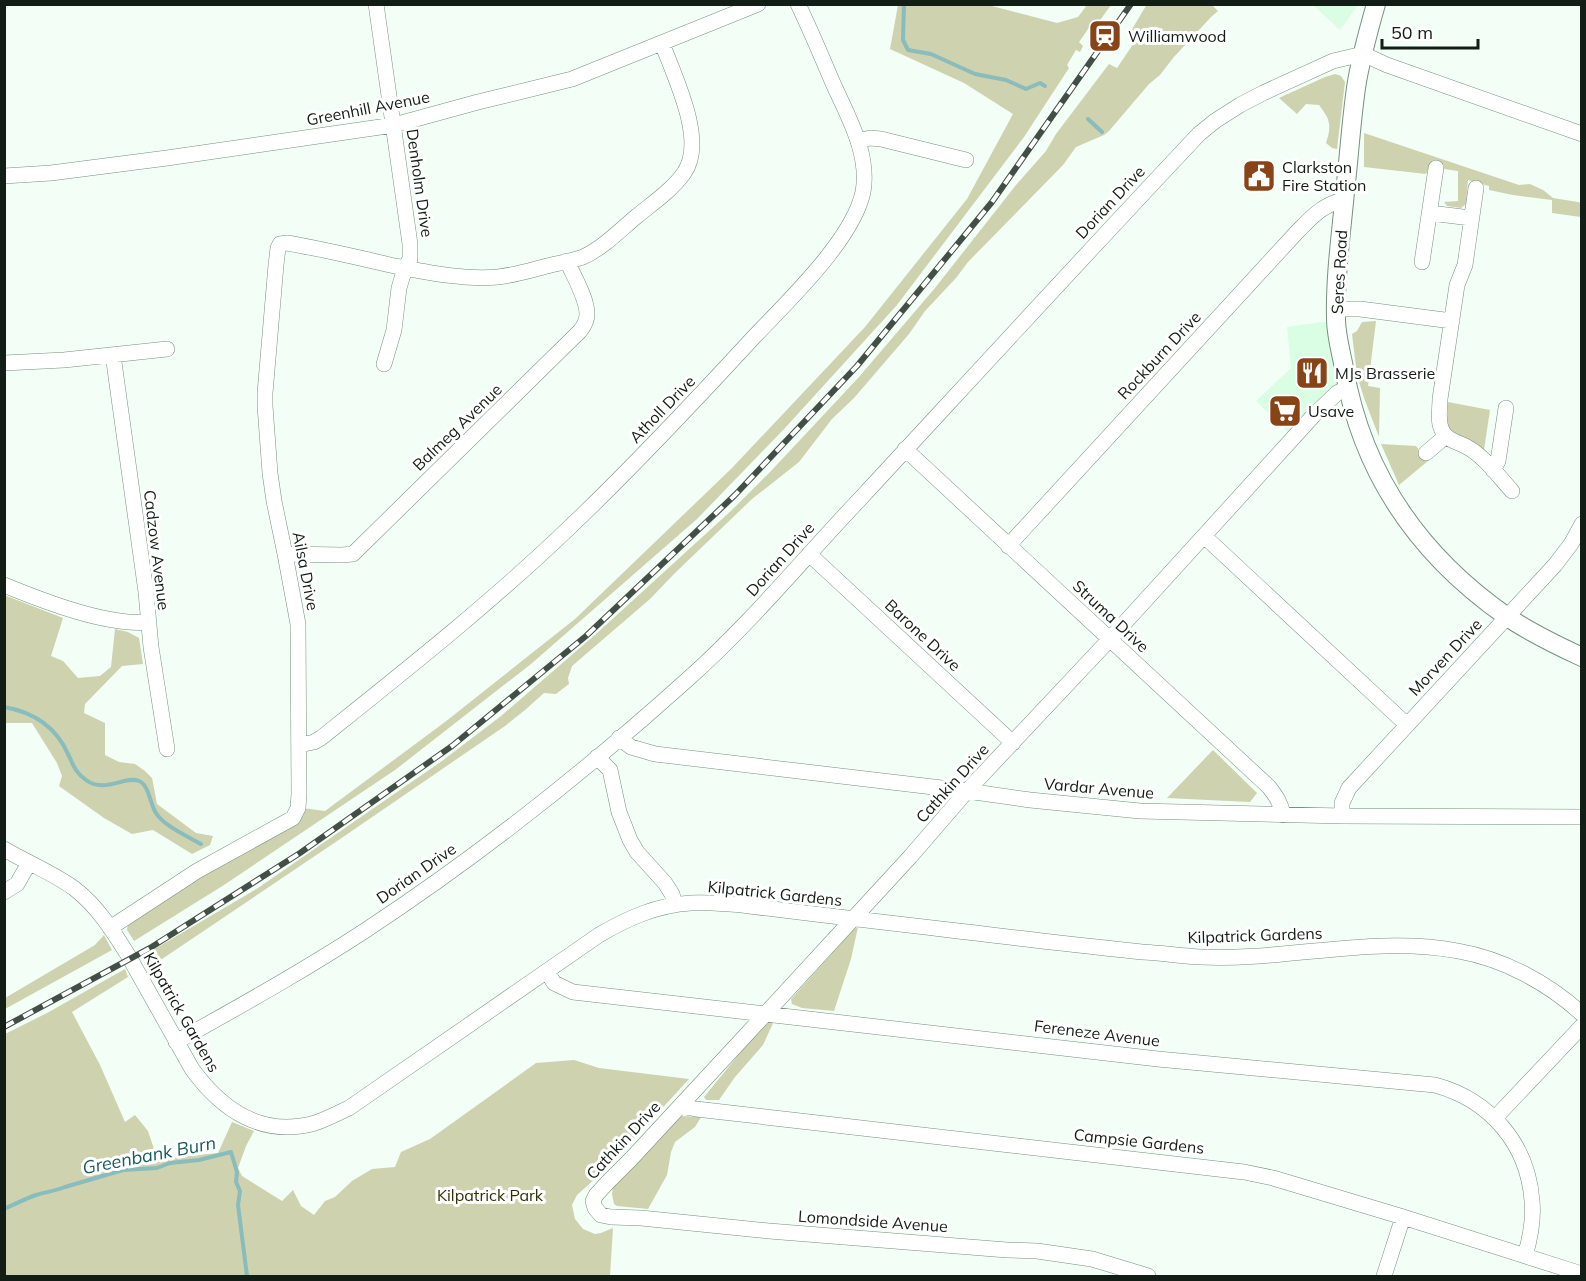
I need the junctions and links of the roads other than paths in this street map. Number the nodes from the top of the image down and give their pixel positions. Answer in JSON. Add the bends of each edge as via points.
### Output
{"nodes":[{"id":1,"x":376,"y":4,"type":"edge"},
{"id":2,"x":758,"y":4,"type":"edge"},
{"id":3,"x":798,"y":4,"type":"edge"},
{"id":4,"x":1376,"y":4,"type":"edge"},
{"id":5,"x":662,"y":43,"type":"junction"},
{"id":6,"x":1363,"y":54,"type":"junction"},
{"id":7,"x":394,"y":125,"type":"junction"},
{"id":8,"x":1581,"y":134,"type":"edge"},
{"id":9,"x":858,"y":141,"type":"junction"},
{"id":10,"x":966,"y":160,"type":"dead end"},
{"id":11,"x":1436,"y":168,"type":"dead end"},
{"id":12,"x":4,"y":176,"type":"edge"},
{"id":13,"x":1476,"y":188,"type":"dead end"},
{"id":14,"x":1345,"y":199,"type":"junction"},
{"id":15,"x":1430,"y":213,"type":"junction"},
{"id":16,"x":1471,"y":218,"type":"junction"},
{"id":17,"x":567,"y":261,"type":"junction"},
{"id":18,"x":1422,"y":262,"type":"dead end"},
{"id":19,"x":405,"y":268,"type":"junction"},
{"id":20,"x":1336,"y":309,"type":"junction"},
{"id":21,"x":1452,"y":321,"type":"junction"},
{"id":22,"x":167,"y":350,"type":"dead end"},
{"id":23,"x":113,"y":355,"type":"junction"},
{"id":24,"x":4,"y":363,"type":"edge"},
{"id":25,"x":384,"y":363,"type":"dead end"},
{"id":26,"x":1347,"y":388,"type":"junction"},
{"id":27,"x":1506,"y":408,"type":"dead end"},
{"id":28,"x":1446,"y":436,"type":"junction"},
{"id":29,"x":905,"y":450,"type":"junction"},
{"id":30,"x":1426,"y":453,"type":"dead end"},
{"id":31,"x":1493,"y":470,"type":"junction"},
{"id":32,"x":1512,"y":491,"type":"dead end"},
{"id":33,"x":1581,"y":524,"type":"edge"},
{"id":34,"x":1204,"y":536,"type":"junction"},
{"id":35,"x":1008,"y":546,"type":"junction"},
{"id":36,"x":285,"y":554,"type":"junction"},
{"id":37,"x":808,"y":554,"type":"junction"},
{"id":38,"x":4,"y":585,"type":"edge"},
{"id":39,"x":1507,"y":617,"type":"junction"},
{"id":40,"x":148,"y":622,"type":"junction"},
{"id":41,"x":1110,"y":639,"type":"junction"},
{"id":42,"x":1581,"y":657,"type":"edge"},
{"id":43,"x":1407,"y":725,"type":"junction"},
{"id":44,"x":619,"y":738,"type":"junction"},
{"id":45,"x":1013,"y":743,"type":"junction"},
{"id":46,"x":299,"y":745,"type":"junction"},
{"id":47,"x":167,"y":749,"type":"dead end"},
{"id":48,"x":597,"y":757,"type":"junction"},
{"id":49,"x":967,"y":790,"type":"junction"},
{"id":50,"x":1283,"y":815,"type":"junction"},
{"id":51,"x":1342,"y":816,"type":"junction"},
{"id":52,"x":1581,"y":817,"type":"edge"},
{"id":53,"x":4,"y":849,"type":"edge"},
{"id":54,"x":29,"y":863,"type":"junction"},
{"id":55,"x":4,"y":892,"type":"edge"},
{"id":56,"x":675,"y":905,"type":"junction"},
{"id":57,"x":853,"y":919,"type":"junction"},
{"id":58,"x":110,"y":928,"type":"junction"},
{"id":59,"x":547,"y":971,"type":"junction"},
{"id":60,"x":765,"y":1013,"type":"junction"},
{"id":61,"x":1581,"y":1014,"type":"edge"},
{"id":62,"x":1581,"y":1026,"type":"edge"},
{"id":63,"x":176,"y":1042,"type":"junction"},
{"id":64,"x":680,"y":1106,"type":"junction"},
{"id":65,"x":1495,"y":1118,"type":"junction"},
{"id":66,"x":595,"y":1208,"type":"joint"},
{"id":67,"x":1403,"y":1216,"type":"junction"},
{"id":68,"x":1525,"y":1256,"type":"junction"},
{"id":69,"x":1581,"y":1274,"type":"edge"},
{"id":70,"x":1148,"y":1276,"type":"edge"},
{"id":71,"x":1384,"y":1276,"type":"edge"}],
"edges":[{"from":1,"to":7,"type":"street","name":"Denholm Drive"},
{"from":2,"to":5,"type":"street","name":"Greenhill Avenue"},
{"from":3,"to":9,"type":"street","name":"Atholl Drive"},
{"from":4,"to":6,"type":"street","name":"Seres Road"},
{"from":5,"to":7,"type":"street","name":"Greenhill Avenue","via":[[572,79]]},
{"from":5,"to":17,"type":"street","via":[[688,113],[691,161],[673,185],[610,239]]},
{"from":6,"to":8,"type":"street"},
{"from":6,"to":14,"type":"street","name":"Seres Road"},
{"from":6,"to":29,"type":"street","name":"Dorian Drive","via":[[1333,61],[1263,93],[1199,134]]},
{"from":7,"to":12,"type":"street","name":"Greenhill Avenue","via":[[168,158]]},
{"from":7,"to":19,"type":"street","name":"Denholm Drive","via":[[410,244],[410,259]]},
{"from":9,"to":10,"type":"street","via":[[881,139]]},
{"from":9,"to":46,"type":"street","name":"Atholl Drive","via":[[865,179],[860,205],[832,251],[806,282],[649,449],[525,568],[321,738]]},
{"from":11,"to":15,"type":"street"},
{"from":13,"to":16,"type":"street"},
{"from":14,"to":20,"type":"street","name":"Seres Road"},
{"from":14,"to":35,"type":"street","name":"Rockburn Drive","via":[[1320,209],[1297,232]]},
{"from":15,"to":16,"type":"street"},
{"from":15,"to":18,"type":"street"},
{"from":16,"to":21,"type":"street"},
{"from":17,"to":19,"type":"street","via":[[498,277],[455,276]]},
{"from":17,"to":36,"type":"street","name":"Balmeg Avenue","via":[[585,301],[586,323],[580,331],[353,554]]},
{"from":19,"to":25,"type":"street","name":"Denholm Drive"},
{"from":19,"to":36,"type":"street","name":"Ailsa Drive","via":[[287,243],[278,248],[265,393],[272,488]]},
{"from":20,"to":21,"type":"street"},
{"from":20,"to":26,"type":"street","name":"Seres Road"},
{"from":21,"to":28,"type":"street","via":[[1439,418]]},
{"from":22,"to":23,"type":"street"},
{"from":23,"to":24,"type":"street"},
{"from":23,"to":40,"type":"street","name":"Cadzow Avenue"},
{"from":26,"to":34,"type":"street","name":"Cathkin Drive","via":[[1314,415]]},
{"from":26,"to":39,"type":"street","name":"Seres Road","via":[[1372,461],[1407,521],[1461,581]]},
{"from":27,"to":31,"type":"street","via":[[1498,461]]},
{"from":28,"to":30,"type":"street"},
{"from":28,"to":31,"type":"street","via":[[1471,450]]},
{"from":29,"to":35,"type":"street","name":"Struma Drive"},
{"from":29,"to":37,"type":"street","name":"Dorian Drive"},
{"from":31,"to":32,"type":"street"},
{"from":33,"to":39,"type":"street","name":"Morven Drive","via":[[1555,565]]},
{"from":34,"to":41,"type":"street","name":"Cathkin Drive"},
{"from":34,"to":43,"type":"street"},
{"from":35,"to":41,"type":"street","name":"Struma Drive"},
{"from":36,"to":46,"type":"street","name":"Ailsa Drive","via":[[298,624]]},
{"from":37,"to":44,"type":"street","name":"Dorian Drive","via":[[742,628]]},
{"from":37,"to":45,"type":"street","name":"Barone Drive"},
{"from":38,"to":40,"type":"street","via":[[82,612]]},
{"from":39,"to":42,"type":"street","name":"Seres Road"},
{"from":39,"to":43,"type":"street","name":"Morven Drive"},
{"from":40,"to":47,"type":"street","name":"Cadzow Avenue"},
{"from":41,"to":45,"type":"street","name":"Cathkin Drive"},
{"from":41,"to":50,"type":"street","name":"Struma Drive","via":[[1269,787]]},
{"from":43,"to":51,"type":"street","name":"Morven Drive","via":[[1348,788]]},
{"from":44,"to":48,"type":"street","name":"Dorian Drive"},
{"from":44,"to":49,"type":"street","name":"Vardar Avenue","via":[[631,747],[655,754]]},
{"from":45,"to":49,"type":"street","name":"Cathkin Drive"},
{"from":46,"to":58,"type":"street","name":"Ailsa Drive","via":[[298,808],[292,818],[197,871]]},
{"from":48,"to":56,"type":"street","via":[[610,770],[630,840],[665,883]]},
{"from":48,"to":63,"type":"street","name":"Dorian Drive","via":[[485,846],[374,925]]},
{"from":49,"to":50,"type":"street","name":"Vardar Avenue","via":[[1140,811]]},
{"from":49,"to":57,"type":"street","name":"Cathkin Drive"},
{"from":50,"to":51,"type":"street","name":"Vardar Avenue"},
{"from":51,"to":52,"type":"street","name":"Vardar Avenue"},
{"from":53,"to":54,"type":"street","name":"Kilpatrick Gardens"},
{"from":54,"to":55,"type":"street","via":[[17,884]]},
{"from":54,"to":58,"type":"street","name":"Kilpatrick Gardens","via":[[76,890]]},
{"from":56,"to":57,"type":"street","name":"Kilpatrick Gardens","via":[[742,905]]},
{"from":56,"to":59,"type":"street","name":"Kilpatrick Gardens","via":[[621,922]]},
{"from":57,"to":60,"type":"street","name":"Cathkin Drive"},
{"from":57,"to":61,"type":"street","name":"Kilpatrick Gardens","via":[[1201,957],[1386,946],[1437,948],[1498,962],[1557,994]]},
{"from":58,"to":63,"type":"street","name":"Kilpatrick Gardens"},
{"from":59,"to":60,"type":"street","name":"Fereneze Avenue","via":[[554,983],[573,992]]},
{"from":59,"to":63,"type":"street","name":"Kilpatrick Gardens","via":[[349,1108],[314,1123],[276,1126],[235,1112],[204,1085]]},
{"from":60,"to":64,"type":"street","name":"Cathkin Drive"},
{"from":60,"to":65,"type":"street","name":"Fereneze Avenue","via":[[1192,1062],[1435,1085],[1468,1097]]},
{"from":62,"to":65,"type":"street"},
{"from":64,"to":66,"type":"street","name":"Cathkin Drive","via":[[597,1195]]},
{"from":64,"to":67,"type":"street","name":"Campsie Gardens","via":[[1244,1172]]},
{"from":65,"to":68,"type":"street","name":"Fereneze Avenue","via":[[1518,1152],[1531,1187],[1532,1224]]},
{"from":66,"to":70,"type":"street","name":"Lomondside Avenue","via":[[601,1215],[611,1217],[1037,1251],[1092,1259]]},
{"from":67,"to":68,"type":"street","name":"Campsie Gardens"},
{"from":67,"to":71,"type":"street"},
{"from":68,"to":69,"type":"street","name":"Campsie Gardens"}]}
